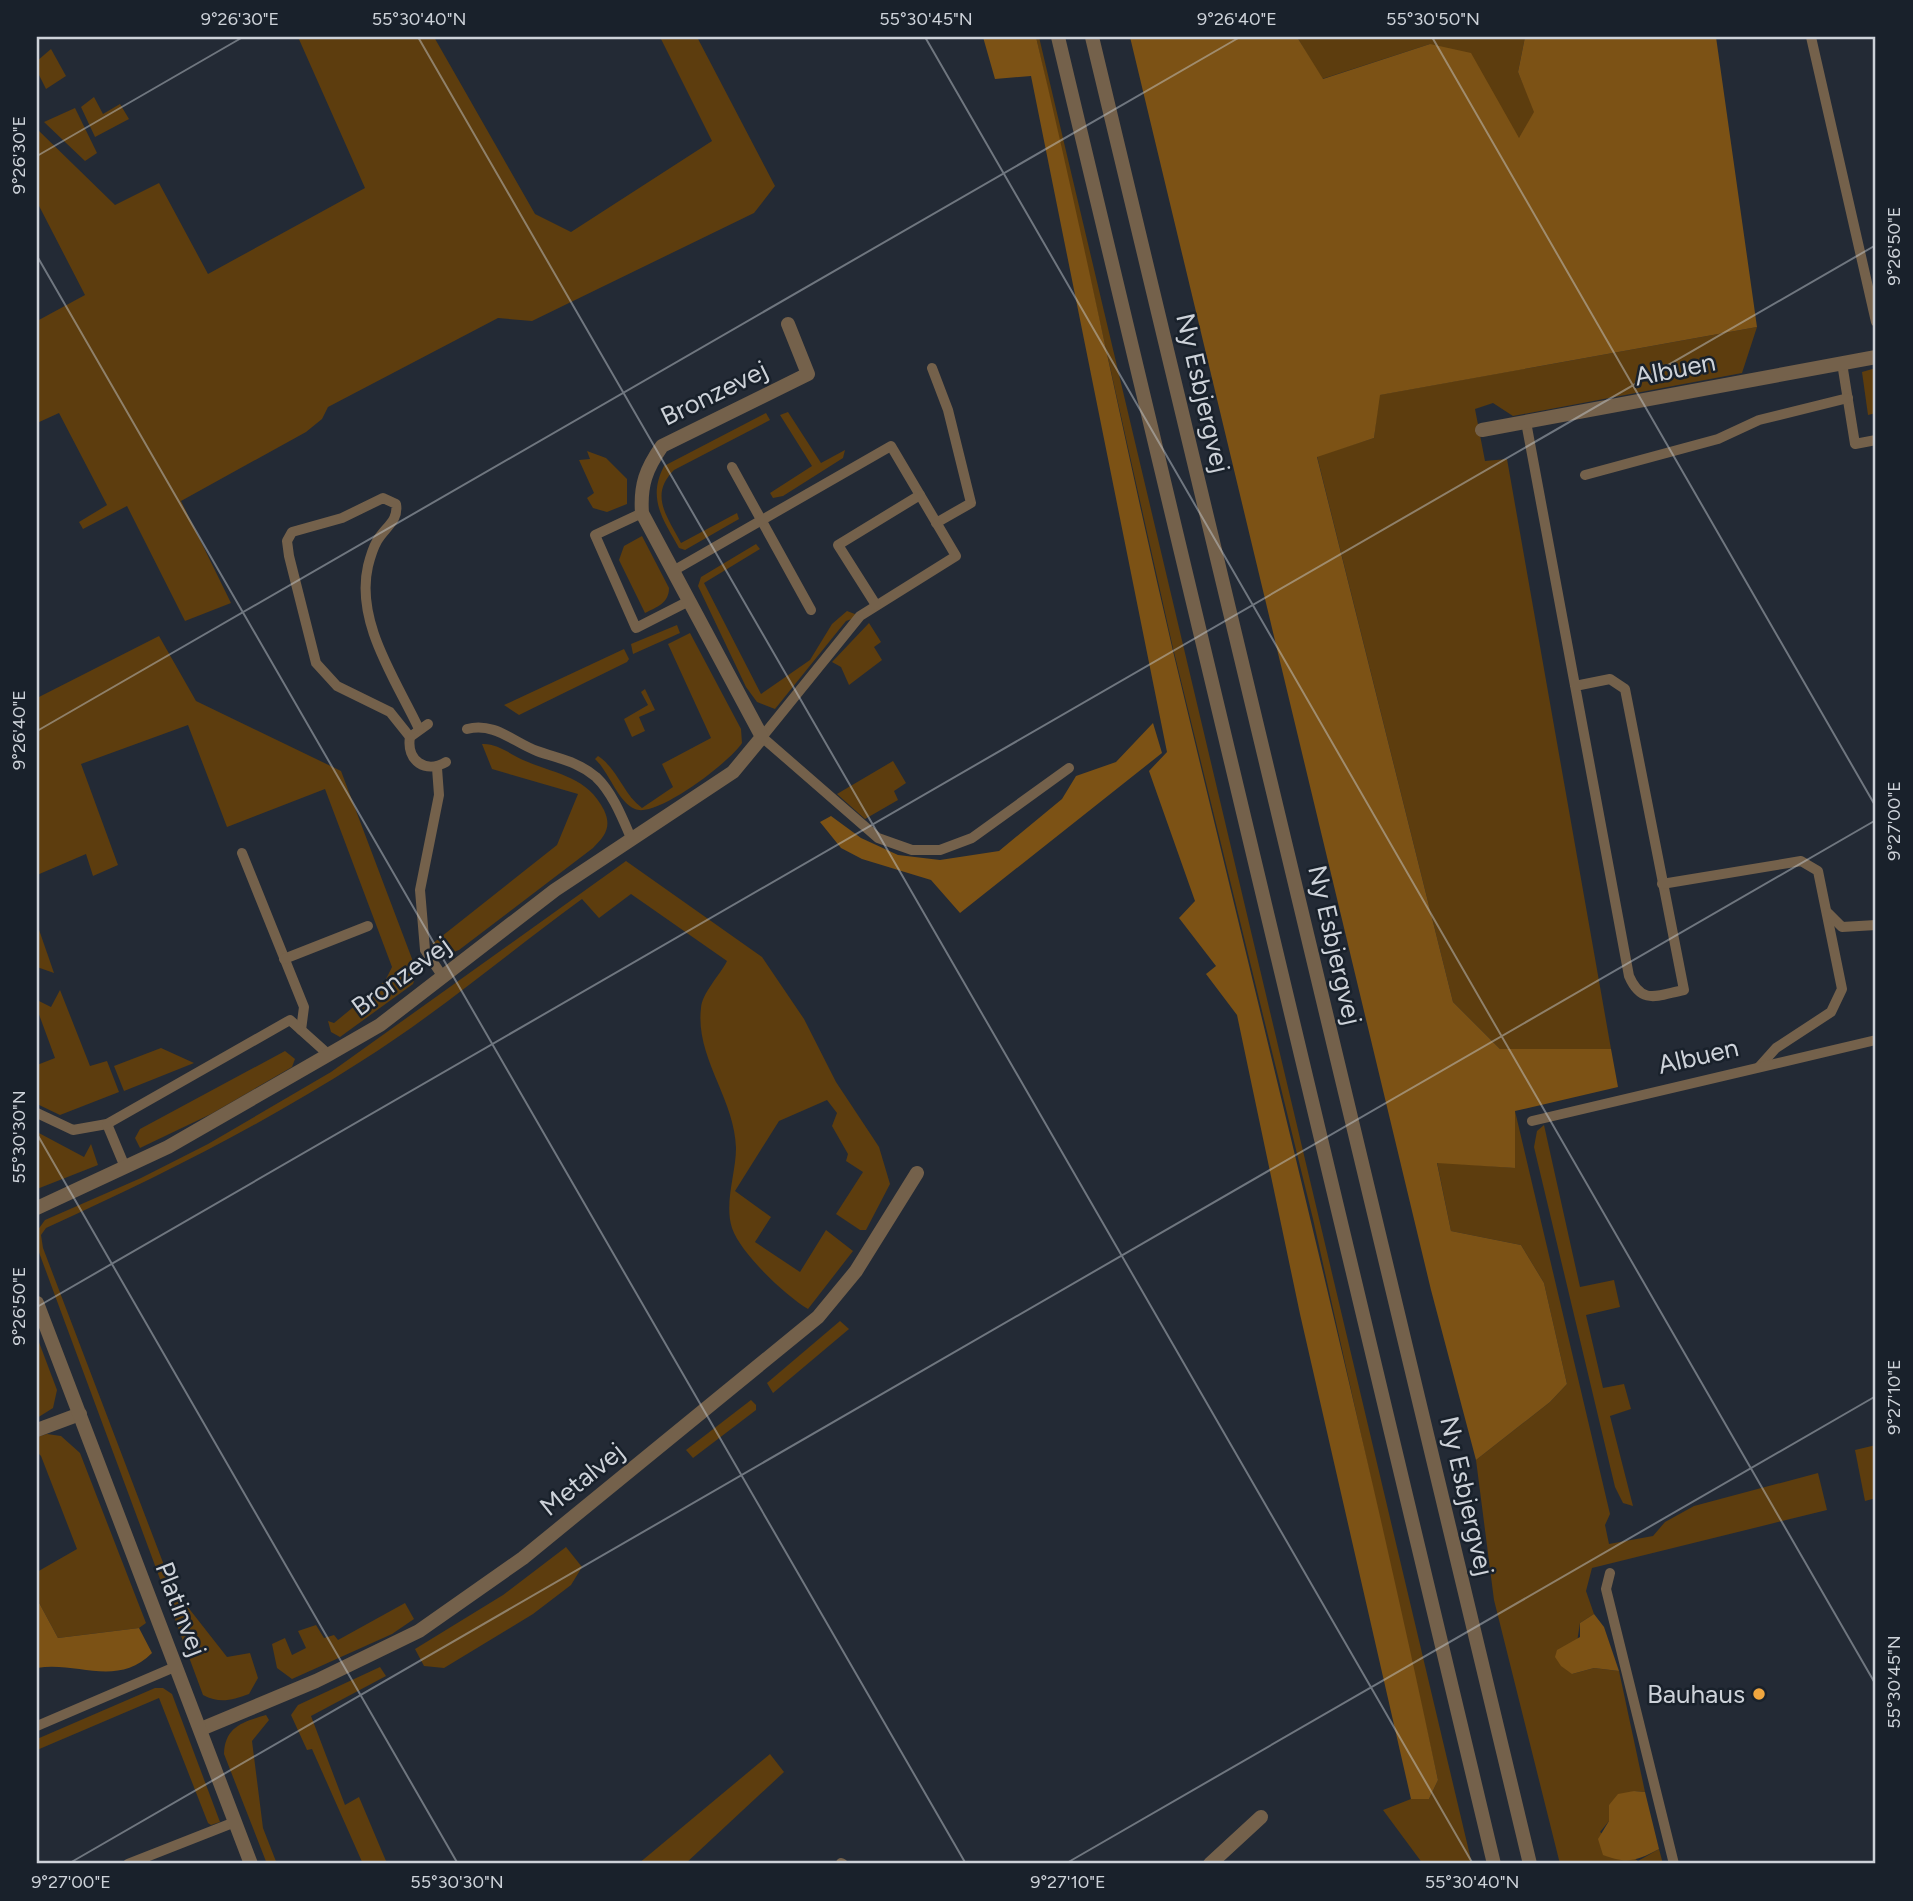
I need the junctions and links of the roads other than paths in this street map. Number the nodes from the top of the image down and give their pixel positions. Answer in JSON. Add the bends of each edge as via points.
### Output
{"nodes":[{"id":1,"x":1059,"y":37,"type":"edge"},
{"id":2,"x":1093,"y":37,"type":"edge"},
{"id":3,"x":1811,"y":37,"type":"edge"},
{"id":4,"x":1876,"y":322,"type":"edge"},
{"id":5,"x":788,"y":324,"type":"dead end"},
{"id":6,"x":1876,"y":357,"type":"edge"},
{"id":7,"x":1842,"y":363,"type":"junction"},
{"id":8,"x":932,"y":368,"type":"dead end"},
{"id":9,"x":1848,"y":398,"type":"junction"},
{"id":10,"x":1526,"y":422,"type":"junction"},
{"id":11,"x":1482,"y":430,"type":"dead end"},
{"id":12,"x":1876,"y":440,"type":"edge"},
{"id":13,"x":733,"y":467,"type":"dead end"},
{"id":14,"x":1585,"y":475,"type":"dead end"},
{"id":15,"x":920,"y":495,"type":"junction"},
{"id":16,"x":642,"y":513,"type":"junction"},
{"id":17,"x":761,"y":520,"type":"junction"},
{"id":18,"x":936,"y":523,"type":"junction"},
{"id":19,"x":673,"y":571,"type":"junction"},
{"id":20,"x":689,"y":601,"type":"junction"},
{"id":21,"x":876,"y":605,"type":"junction"},
{"id":22,"x":811,"y":610,"type":"dead end"},
{"id":23,"x":1575,"y":686,"type":"junction"},
{"id":24,"x":467,"y":729,"type":"dead end"},
{"id":25,"x":410,"y":737,"type":"junction"},
{"id":26,"x":762,"y":737,"type":"junction"},
{"id":27,"x":1069,"y":768,"type":"dead end"},
{"id":28,"x":631,"y":838,"type":"junction"},
{"id":29,"x":242,"y":853,"type":"dead end"},
{"id":30,"x":1662,"y":884,"type":"junction"},
{"id":31,"x":1828,"y":913,"type":"junction"},
{"id":32,"x":1876,"y":925,"type":"edge"},
{"id":33,"x":368,"y":926,"type":"dead end"},
{"id":34,"x":284,"y":959,"type":"junction"},
{"id":35,"x":443,"y":977,"type":"junction"},
{"id":36,"x":301,"y":1030,"type":"junction"},
{"id":37,"x":1876,"y":1040,"type":"edge"},
{"id":38,"x":329,"y":1055,"type":"junction"},
{"id":39,"x":1759,"y":1067,"type":"junction"},
{"id":40,"x":37,"y":1113,"type":"edge"},
{"id":41,"x":1532,"y":1121,"type":"dead end"},
{"id":42,"x":107,"y":1124,"type":"junction"},
{"id":43,"x":125,"y":1167,"type":"junction"},
{"id":44,"x":917,"y":1172,"type":"dead end"},
{"id":45,"x":37,"y":1209,"type":"edge"},
{"id":46,"x":37,"y":1303,"type":"edge"},
{"id":47,"x":80,"y":1414,"type":"junction"},
{"id":48,"x":37,"y":1430,"type":"edge"},
{"id":49,"x":1610,"y":1573,"type":"dead end"},
{"id":50,"x":177,"y":1666,"type":"junction"},
{"id":51,"x":37,"y":1726,"type":"edge"},
{"id":52,"x":201,"y":1729,"type":"junction"},
{"id":53,"x":1261,"y":1817,"type":"dead end"},
{"id":54,"x":234,"y":1822,"type":"junction"},
{"id":55,"x":128,"y":1864,"type":"edge"},
{"id":56,"x":251,"y":1864,"type":"edge"},
{"id":57,"x":1210,"y":1864,"type":"edge"},
{"id":58,"x":1494,"y":1864,"type":"edge"},
{"id":59,"x":1530,"y":1864,"type":"edge"},
{"id":60,"x":1674,"y":1864,"type":"edge"}],
"edges":[{"from":1,"to":58,"type":"street"},
{"from":2,"to":59,"type":"street","name":"Ny Esbjergvej"},
{"from":3,"to":4,"type":"lane"},
{"from":5,"to":16,"type":"street","name":"Bronzevej","via":[[807,374],[662,446],[648,465],[640,489]]},
{"from":6,"to":7,"type":"street","name":"Albuen"},
{"from":7,"to":9,"type":"lane"},
{"from":7,"to":10,"type":"street","name":"Albuen"},
{"from":8,"to":18,"type":"lane","via":[[948,410],[971,503]]},
{"from":9,"to":12,"type":"lane","via":[[1855,444]]},
{"from":9,"to":14,"type":"lane","via":[[1759,420],[1718,439]]},
{"from":10,"to":11,"type":"street","name":"Albuen"},
{"from":10,"to":23,"type":"lane"},
{"from":13,"to":17,"type":"lane"},
{"from":15,"to":17,"type":"lane","via":[[891,446]]},
{"from":15,"to":18,"type":"lane"},
{"from":15,"to":21,"type":"lane","via":[[838,545]]},
{"from":16,"to":19,"type":"street"},
{"from":16,"to":20,"type":"lane","via":[[595,535],[636,628]]},
{"from":17,"to":19,"type":"lane"},
{"from":17,"to":22,"type":"lane"},
{"from":18,"to":21,"type":"lane","name":"Bronzevej","via":[[956,556]]},
{"from":19,"to":20,"type":"street"},
{"from":20,"to":26,"type":"street"},
{"from":21,"to":26,"type":"lane","name":"Bronzevej","via":[[841,637]]},
{"from":23,"to":30,"type":"lane","via":[[1610,679],[1625,689]]},
{"from":23,"to":30,"type":"lane","via":[[1629,976],[1635,990],[1648,997],[1684,990]]},
{"from":24,"to":28,"type":"lane","via":[[496,729],[537,751],[573,760],[597,779]]},
{"from":25,"to":25,"type":"lane","via":[[390,712],[337,685],[316,663],[287,541],[292,532],[342,518],[383,498],[396,504],[397,511],[378,540],[364,593],[377,641],[424,726]]},
{"from":25,"to":35,"type":"lane","via":[[416,762],[426,768],[442,765],[420,890],[425,950]]},
{"from":26,"to":27,"type":"lane","via":[[878,838],[912,850],[940,850],[972,838]]},
{"from":26,"to":28,"type":"street","name":"Bronzevej","via":[[733,772]]},
{"from":28,"to":35,"type":"street","name":"Bronzevej"},
{"from":29,"to":34,"type":"lane"},
{"from":30,"to":31,"type":"lane","via":[[1801,862],[1818,870]]},
{"from":31,"to":32,"type":"lane","via":[[1842,927]]},
{"from":31,"to":39,"type":"lane","via":[[1842,989],[1831,1012],[1776,1048]]},
{"from":33,"to":34,"type":"lane"},
{"from":34,"to":36,"type":"lane","via":[[304,1007]]},
{"from":35,"to":38,"type":"street","name":"Bronzevej","via":[[380,1025]]},
{"from":36,"to":38,"type":"lane"},
{"from":36,"to":42,"type":"lane","via":[[290,1020]]},
{"from":37,"to":39,"type":"lane","name":"Albuen"},
{"from":38,"to":43,"type":"street","name":"Bronzevej"},
{"from":39,"to":41,"type":"lane","name":"Albuen"},
{"from":40,"to":42,"type":"lane","via":[[73,1130]]},
{"from":42,"to":43,"type":"lane"},
{"from":43,"to":45,"type":"street","name":"Bronzevej"},
{"from":44,"to":52,"type":"street","name":"Metalvej","via":[[856,1271],[818,1317],[523,1558],[419,1631]]},
{"from":46,"to":47,"type":"street","name":"Platinvej"},
{"from":47,"to":48,"type":"street"},
{"from":47,"to":50,"type":"street","name":"Platinvej"},
{"from":49,"to":60,"type":"lane","via":[[1606,1589]]},
{"from":50,"to":51,"type":"lane"},
{"from":50,"to":52,"type":"street","name":"Platinvej"},
{"from":52,"to":54,"type":"street","name":"Platinvej"},
{"from":53,"to":57,"type":"street"},
{"from":54,"to":55,"type":"lane"},
{"from":54,"to":56,"type":"street","name":"Platinvej"}]}
